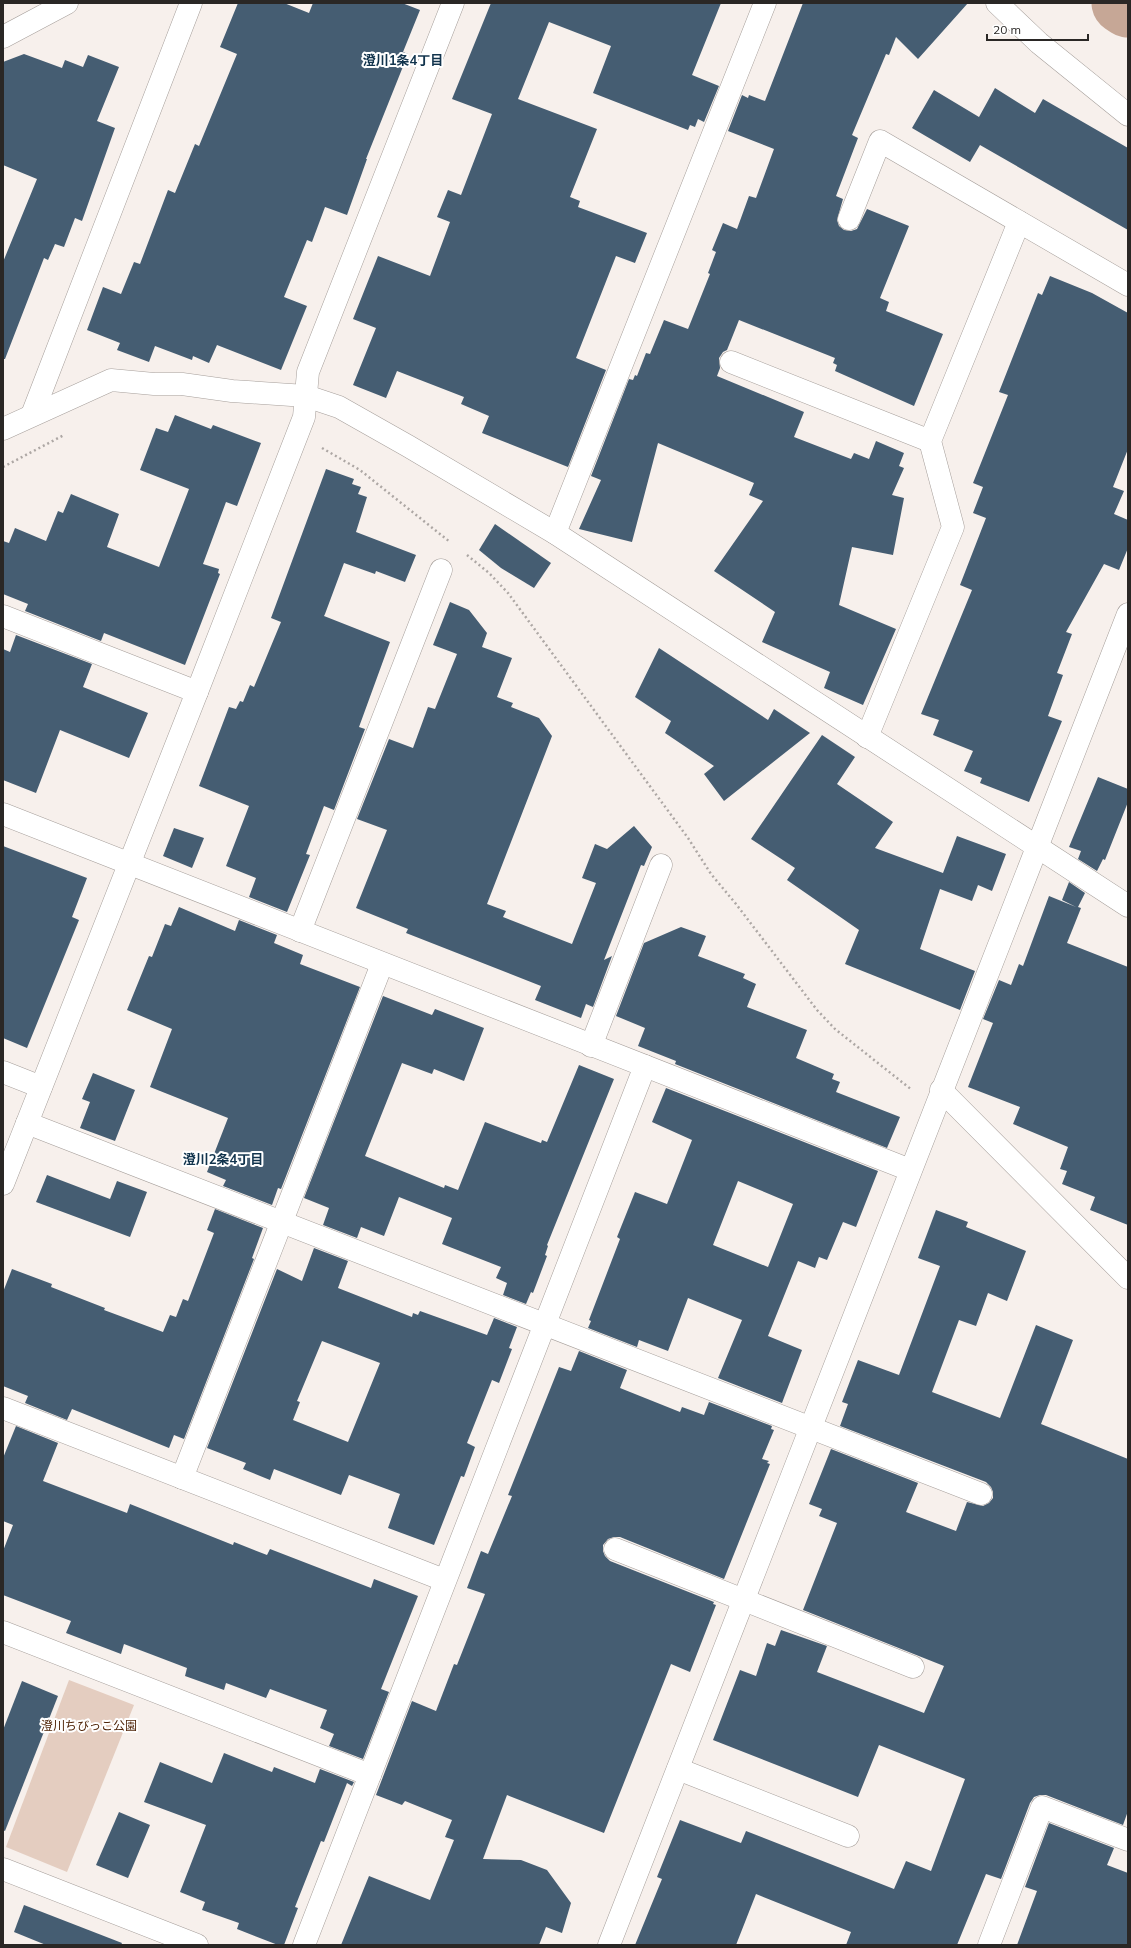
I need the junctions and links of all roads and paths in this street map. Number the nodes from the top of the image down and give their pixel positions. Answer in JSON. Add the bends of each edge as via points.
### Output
{"nodes":[{"id":1,"x":67,"y":3,"type":"edge"},
{"id":2,"x":191,"y":3,"type":"edge"},
{"id":3,"x":453,"y":3,"type":"edge"},
{"id":4,"x":765,"y":3,"type":"edge"},
{"id":5,"x":997,"y":3,"type":"edge"},
{"id":6,"x":3,"y":37,"type":"edge"},
{"id":7,"x":1128,"y":115,"type":"edge"},
{"id":8,"x":849,"y":220,"type":"dead end"},
{"id":9,"x":1019,"y":222,"type":"junction"},
{"id":10,"x":1128,"y":285,"type":"edge"},
{"id":11,"x":731,"y":362,"type":"dead end"},
{"id":12,"x":306,"y":396,"type":"junction"},
{"id":13,"x":32,"y":415,"type":"junction"},
{"id":14,"x":3,"y":429,"type":"edge"},
{"id":15,"x":70,"y":432,"type":"dead end"},
{"id":16,"x":296,"y":436,"type":"junction"},
{"id":17,"x":930,"y":441,"type":"junction"},
{"id":18,"x":3,"y":467,"type":"edge"},
{"id":19,"x":555,"y":533,"type":"junction"},
{"id":20,"x":453,"y":544,"type":"dead end"},
{"id":21,"x":465,"y":554,"type":"dead end"},
{"id":22,"x":441,"y":570,"type":"dead end"},
{"id":23,"x":3,"y":616,"type":"edge"},
{"id":24,"x":1126,"y":627,"type":"edge"},
{"id":25,"x":197,"y":692,"type":"junction"},
{"id":26,"x":867,"y":737,"type":"junction"},
{"id":27,"x":3,"y":814,"type":"edge"},
{"id":28,"x":1036,"y":846,"type":"junction"},
{"id":29,"x":129,"y":863,"type":"junction"},
{"id":30,"x":660,"y":865,"type":"dead end"},
{"id":31,"x":1128,"y":906,"type":"edge"},
{"id":32,"x":300,"y":931,"type":"junction"},
{"id":33,"x":382,"y":964,"type":"junction"},
{"id":34,"x":591,"y":1046,"type":"junction"},
{"id":35,"x":645,"y":1066,"type":"junction"},
{"id":36,"x":3,"y":1072,"type":"edge"},
{"id":37,"x":41,"y":1087,"type":"junction"},
{"id":38,"x":938,"y":1099,"type":"junction"},
{"id":39,"x":27,"y":1123,"type":"junction"},
{"id":40,"x":910,"y":1170,"type":"junction"},
{"id":41,"x":3,"y":1184,"type":"edge"},
{"id":42,"x":282,"y":1222,"type":"junction"},
{"id":43,"x":1128,"y":1278,"type":"edge"},
{"id":44,"x":545,"y":1324,"type":"junction"},
{"id":45,"x":3,"y":1408,"type":"edge"},
{"id":46,"x":810,"y":1427,"type":"junction"},
{"id":47,"x":182,"y":1478,"type":"junction"},
{"id":48,"x":981,"y":1494,"type":"dead end"},
{"id":49,"x":615,"y":1548,"type":"dead end"},
{"id":50,"x":444,"y":1580,"type":"junction"},
{"id":51,"x":743,"y":1598,"type":"junction"},
{"id":52,"x":3,"y":1632,"type":"edge"},
{"id":53,"x":913,"y":1667,"type":"dead end"},
{"id":54,"x":678,"y":1769,"type":"junction"},
{"id":55,"x":370,"y":1775,"type":"junction"},
{"id":56,"x":848,"y":1836,"type":"dead end"},
{"id":57,"x":1128,"y":1840,"type":"edge"},
{"id":58,"x":3,"y":1869,"type":"edge"},
{"id":59,"x":197,"y":1945,"type":"edge"},
{"id":60,"x":304,"y":1945,"type":"edge"},
{"id":61,"x":609,"y":1945,"type":"edge"},
{"id":62,"x":989,"y":1945,"type":"edge"}],
"edges":[{"from":1,"to":6,"type":"street"},
{"from":2,"to":13,"type":"street"},
{"from":3,"to":12,"type":"street","via":[[308,372]]},
{"from":4,"to":19,"type":"street"},
{"from":5,"to":7,"type":"street","via":[[1038,43]]},
{"from":8,"to":9,"type":"street","via":[[880,141]]},
{"from":9,"to":10,"type":"street"},
{"from":9,"to":17,"type":"street"},
{"from":11,"to":17,"type":"street"},
{"from":12,"to":13,"type":"street","via":[[111,380]]},
{"from":12,"to":16,"type":"street","via":[[304,418]]},
{"from":12,"to":19,"type":"street","via":[[339,407]]},
{"from":13,"to":14,"type":"street"},
{"from":15,"to":18,"type":"path"},
{"from":16,"to":20,"type":"path","via":[[360,470]]},
{"from":16,"to":25,"type":"street"},
{"from":17,"to":26,"type":"street","via":[[953,527]]},
{"from":19,"to":26,"type":"street"},
{"from":21,"to":38,"type":"path","via":[[489,573],[508,593],[683,831],[711,874],[816,1010],[835,1030]]},
{"from":22,"to":32,"type":"street"},
{"from":23,"to":25,"type":"street"},
{"from":24,"to":28,"type":"street"},
{"from":25,"to":29,"type":"street"},
{"from":26,"to":28,"type":"street"},
{"from":27,"to":29,"type":"street"},
{"from":28,"to":31,"type":"street"},
{"from":28,"to":38,"type":"street"},
{"from":29,"to":32,"type":"street"},
{"from":29,"to":37,"type":"street"},
{"from":30,"to":34,"type":"street"},
{"from":32,"to":33,"type":"street"},
{"from":33,"to":34,"type":"street"},
{"from":33,"to":42,"type":"street"},
{"from":34,"to":35,"type":"street"},
{"from":35,"to":40,"type":"street"},
{"from":35,"to":44,"type":"street"},
{"from":36,"to":37,"type":"street"},
{"from":37,"to":39,"type":"street"},
{"from":38,"to":40,"type":"street"},
{"from":38,"to":43,"type":"street"},
{"from":39,"to":41,"type":"street"},
{"from":39,"to":42,"type":"street"},
{"from":40,"to":46,"type":"street"},
{"from":42,"to":44,"type":"street"},
{"from":42,"to":47,"type":"street"},
{"from":44,"to":46,"type":"street"},
{"from":44,"to":50,"type":"street"},
{"from":45,"to":47,"type":"street"},
{"from":46,"to":48,"type":"street"},
{"from":46,"to":51,"type":"street"},
{"from":47,"to":50,"type":"street"},
{"from":49,"to":51,"type":"street"},
{"from":50,"to":55,"type":"street"},
{"from":51,"to":53,"type":"street"},
{"from":51,"to":54,"type":"street"},
{"from":52,"to":55,"type":"street"},
{"from":54,"to":56,"type":"street"},
{"from":54,"to":61,"type":"street"},
{"from":55,"to":60,"type":"street"},
{"from":57,"to":62,"type":"street","via":[[1042,1807]]},
{"from":58,"to":59,"type":"street"}]}
